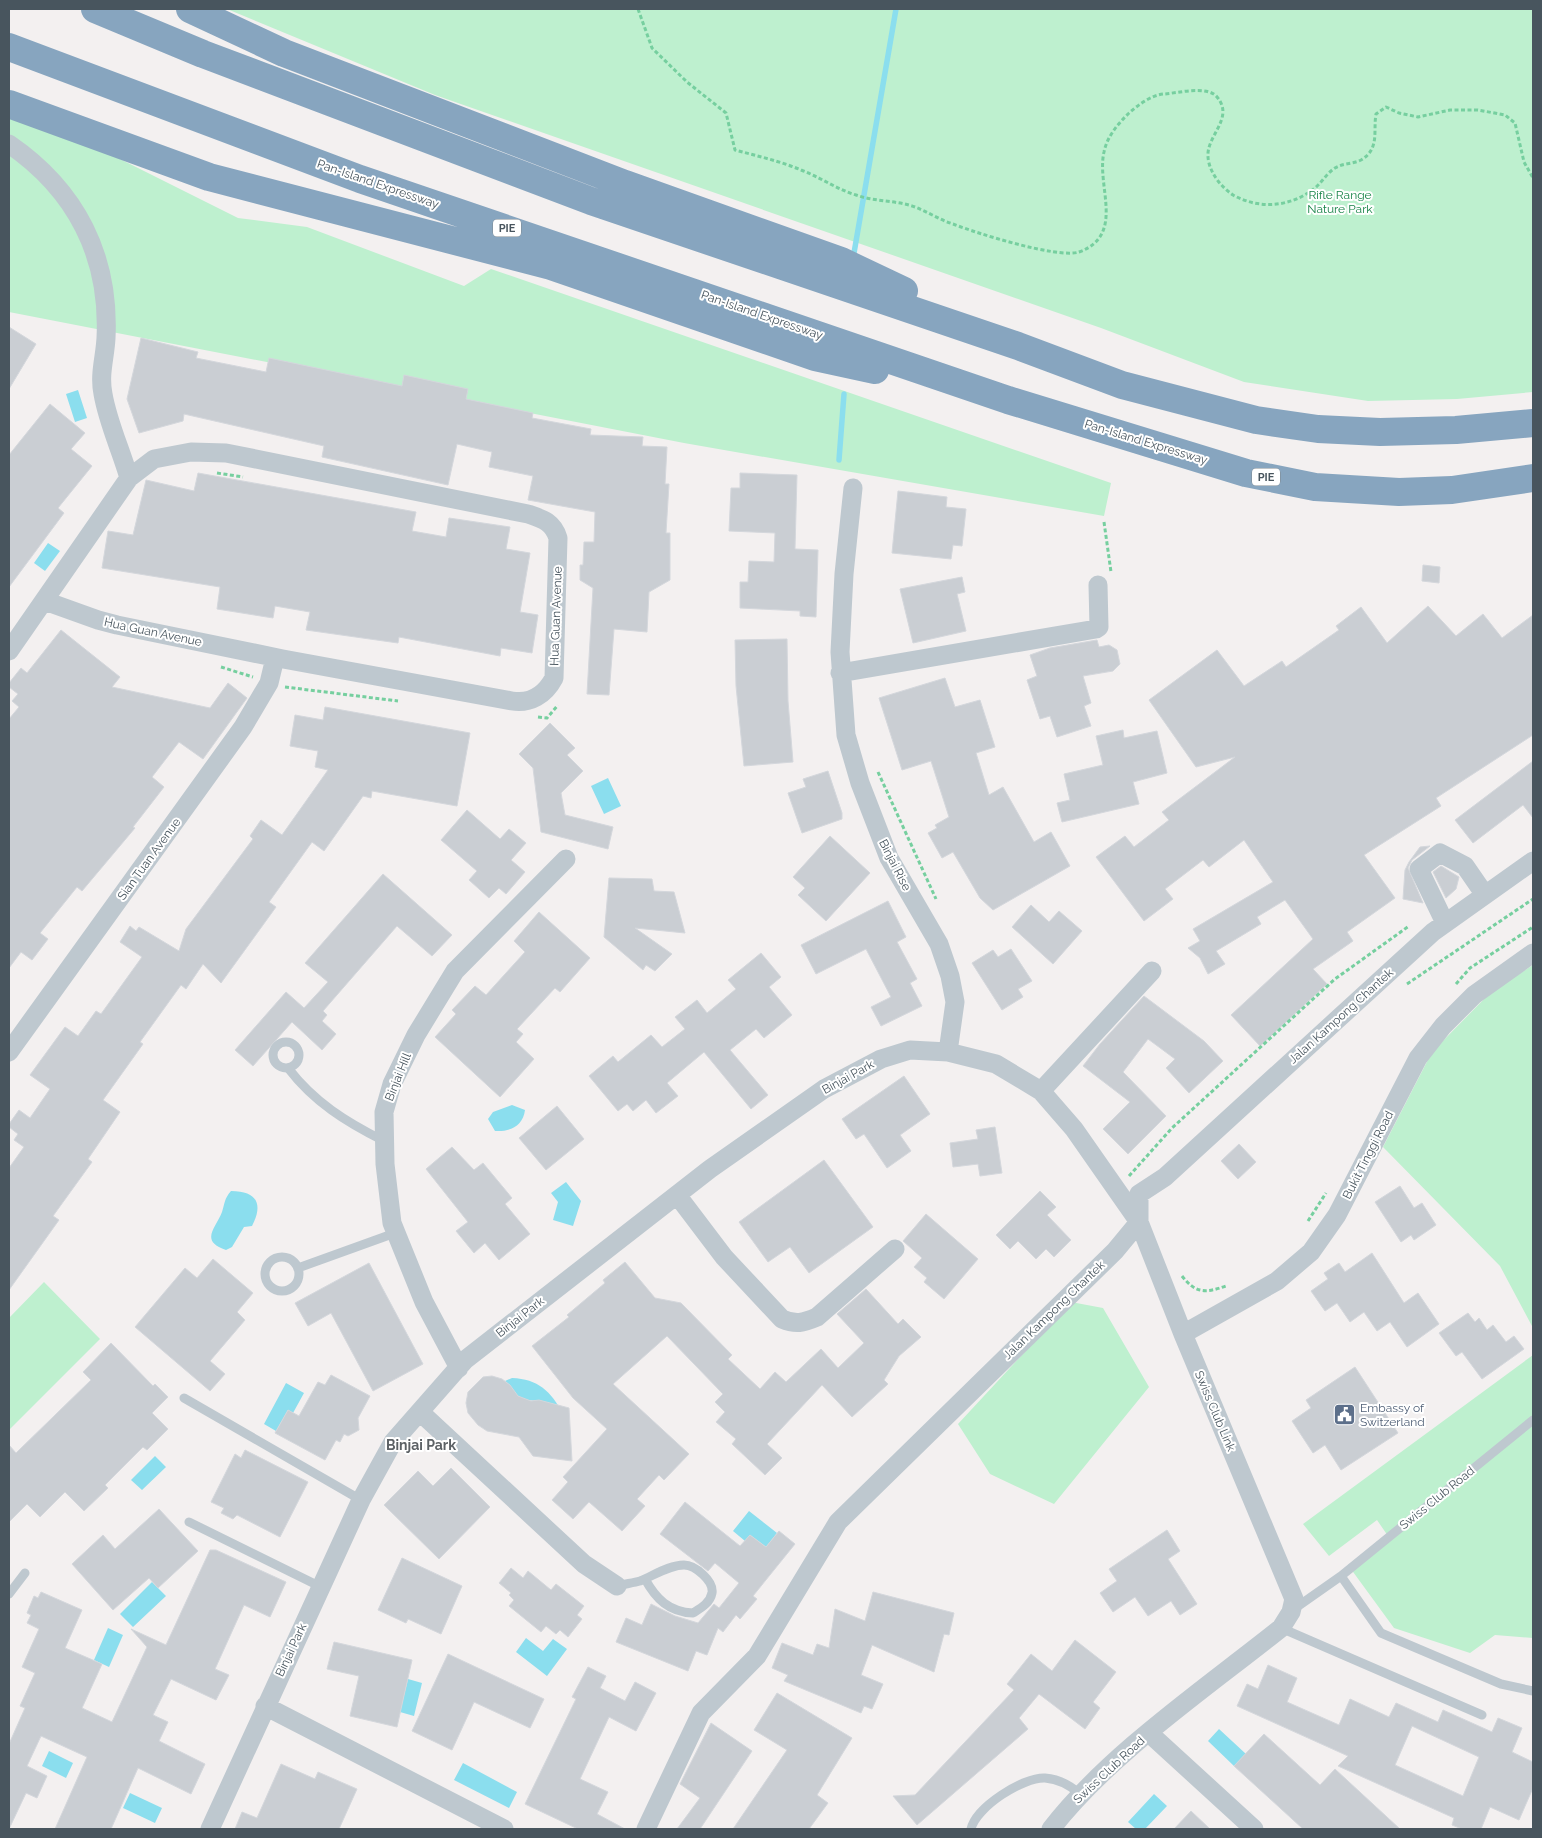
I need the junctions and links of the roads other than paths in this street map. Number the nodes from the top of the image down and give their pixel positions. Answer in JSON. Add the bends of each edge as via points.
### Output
{"nodes":[{"id":1,"x":95,"y":9,"type":"edge"},
{"id":2,"x":190,"y":9,"type":"edge"},
{"id":3,"x":9,"y":46,"type":"edge"},
{"id":4,"x":9,"y":104,"type":"edge"},
{"id":5,"x":9,"y":144,"type":"edge"},
{"id":6,"x":1018,"y":346,"type":"junction"},
{"id":7,"x":1008,"y":400,"type":"junction"},
{"id":8,"x":1533,"y":423,"type":"edge"},
{"id":9,"x":129,"y":478,"type":"junction"},
{"id":10,"x":1533,"y":478,"type":"edge"},
{"id":11,"x":853,"y":488,"type":"dead end"},
{"id":12,"x":1105,"y":581,"type":"road end"},
{"id":13,"x":45,"y":600,"type":"junction"},
{"id":14,"x":9,"y":651,"type":"edge"},
{"id":15,"x":275,"y":658,"type":"junction"},
{"id":16,"x":840,"y":673,"type":"junction"},
{"id":17,"x":566,"y":859,"type":"dead end"},
{"id":18,"x":1533,"y":861,"type":"edge"},
{"id":19,"x":1485,"y":895,"type":"junction"},
{"id":20,"x":1445,"y":923,"type":"junction"},
{"id":21,"x":1533,"y":953,"type":"edge"},
{"id":22,"x":1152,"y":971,"type":"dead end"},
{"id":23,"x":9,"y":1052,"type":"edge"},
{"id":24,"x":948,"y":1052,"type":"junction"},
{"id":25,"x":288,"y":1068,"type":"dead end"},
{"id":26,"x":1041,"y":1092,"type":"junction"},
{"id":27,"x":385,"y":1141,"type":"junction"},
{"id":28,"x":677,"y":1194,"type":"junction"},
{"id":29,"x":1139,"y":1222,"type":"junction"},
{"id":30,"x":395,"y":1233,"type":"junction"},
{"id":31,"x":896,"y":1249,"type":"dead end"},
{"id":32,"x":298,"y":1268,"type":"dead end"},
{"id":33,"x":1183,"y":1334,"type":"junction"},
{"id":34,"x":458,"y":1368,"type":"junction"},
{"id":35,"x":184,"y":1398,"type":"dead end"},
{"id":36,"x":420,"y":1412,"type":"junction"},
{"id":37,"x":1533,"y":1420,"type":"edge"},
{"id":38,"x":361,"y":1500,"type":"junction"},
{"id":39,"x":188,"y":1522,"type":"dead end"},
{"id":40,"x":25,"y":1573,"type":"dead end"},
{"id":41,"x":1342,"y":1576,"type":"junction"},
{"id":42,"x":645,"y":1579,"type":"junction"},
{"id":43,"x":321,"y":1586,"type":"junction"},
{"id":44,"x":617,"y":1586,"type":"joint"},
{"id":45,"x":9,"y":1594,"type":"edge"},
{"id":46,"x":1293,"y":1605,"type":"junction"},
{"id":47,"x":1282,"y":1628,"type":"junction"},
{"id":48,"x":1533,"y":1691,"type":"edge"},
{"id":49,"x":266,"y":1706,"type":"junction"},
{"id":50,"x":1482,"y":1715,"type":"dead end"},
{"id":51,"x":1149,"y":1733,"type":"junction"},
{"id":52,"x":1080,"y":1794,"type":"junction"},
{"id":53,"x":210,"y":1829,"type":"edge"},
{"id":54,"x":504,"y":1829,"type":"edge"},
{"id":55,"x":646,"y":1829,"type":"edge"},
{"id":56,"x":971,"y":1829,"type":"edge"},
{"id":57,"x":1051,"y":1829,"type":"edge"},
{"id":58,"x":1254,"y":1829,"type":"edge"}],
"edges":[{"from":1,"to":6,"type":"highway","via":[[203,54],[592,201]]},
{"from":2,"to":6,"type":"highway","via":[[284,53],[625,184],[841,261]]},
{"from":3,"to":7,"type":"highway","name":"Pan-Island Expressway","number":"PIE","via":[[360,178]]},
{"from":4,"to":7,"type":"highway","via":[[209,177],[551,266],[815,357]]},
{"from":5,"to":9,"type":"street","via":[[33,161],[57,185],[74,208],[96,254],[102,274],[106,338],[100,370],[103,396]]},
{"from":6,"to":8,"type":"highway","via":[[1122,385],[1265,421],[1318,429],[1380,432],[1456,430]]},
{"from":7,"to":10,"type":"highway","name":"Pan-Island Expressway","number":"PIE","via":[[1246,473],[1315,487],[1365,491],[1452,490]]},
{"from":9,"to":13,"type":"street","name":"Hua Guan Avenue"},
{"from":9,"to":15,"type":"street","name":"Hua Guan Avenue","via":[[154,458],[191,452],[226,453],[528,514],[555,527],[558,538],[554,678],[534,699],[512,701]]},
{"from":11,"to":16,"type":"street","name":"Binjai Rise","via":[[844,574]]},
{"from":12,"to":16,"type":"street","via":[[1096,629]]},
{"from":13,"to":14,"type":"street","name":"Hua Guan Avenue"},
{"from":13,"to":15,"type":"street","name":"Hua Guan Avenue","via":[[98,620]]},
{"from":15,"to":23,"type":"street","name":"Sian Tuan Avenue","via":[[269,683],[238,735]]},
{"from":16,"to":24,"type":"street","name":"Binjai Rise","via":[[846,735],[860,783],[889,858],[939,944],[950,976],[955,1002]]},
{"from":17,"to":27,"type":"street","name":"Binjai Hill","via":[[455,971],[416,1035],[392,1084],[384,1112]]},
{"from":18,"to":19,"type":"street","name":"Jalan Kampong Chantek"},
{"from":19,"to":20,"type":"street","name":"Jalan Kampong Chantek"},
{"from":19,"to":20,"type":"street","via":[[1465,866],[1440,853],[1419,869]]},
{"from":20,"to":29,"type":"street","name":"Jalan Kampong Chantek","via":[[1165,1177],[1139,1194]]},
{"from":21,"to":33,"type":"street","name":"Bukit Tinggi Road","via":[[1474,995],[1443,1026],[1418,1058],[1337,1215],[1311,1252],[1277,1281]]},
{"from":22,"to":26,"type":"street"},
{"from":24,"to":26,"type":"street","name":"Binjai Park","via":[[996,1064]]},
{"from":24,"to":28,"type":"street","name":"Binjai Park","via":[[910,1050],[873,1063],[824,1089]]},
{"from":25,"to":27,"type":"lane","via":[[303,1088],[324,1106]]},
{"from":26,"to":29,"type":"street","name":"Binjai Park","via":[[1074,1129]]},
{"from":27,"to":30,"type":"street","name":"Binjai Hill"},
{"from":28,"to":31,"type":"street","via":[[724,1257],[782,1319],[793,1323],[802,1324],[816,1317]]},
{"from":28,"to":34,"type":"street","name":"Binjai Park"},
{"from":29,"to":33,"type":"street","name":"Swiss Club Link"},
{"from":29,"to":55,"type":"street","name":"Jalan Kampong Chantek","via":[[1115,1250],[838,1522],[757,1656],[701,1713]]},
{"from":30,"to":32,"type":"lane"},
{"from":30,"to":34,"type":"street","name":"Binjai Hill","via":[[424,1302]]},
{"from":33,"to":46,"type":"street","name":"Swiss Club Link"},
{"from":34,"to":36,"type":"street","name":"Binjai Park"},
{"from":35,"to":38,"type":"lane"},
{"from":36,"to":38,"type":"street","name":"Binjai Park","via":[[388,1448]]},
{"from":36,"to":44,"type":"street","via":[[584,1564]]},
{"from":37,"to":41,"type":"lane","name":"Swiss Club Road"},
{"from":38,"to":43,"type":"street","name":"Binjai Park"},
{"from":39,"to":43,"type":"lane"},
{"from":40,"to":45,"type":"lane"},
{"from":41,"to":46,"type":"lane","name":"Swiss Club Road"},
{"from":41,"to":48,"type":"lane","via":[[1381,1633],[1501,1684]]},
{"from":42,"to":42,"type":"lane","via":[[685,1565],[706,1579],[712,1594],[708,1602],[693,1613],[678,1611],[658,1599]]},
{"from":42,"to":44,"type":"lane"},
{"from":43,"to":49,"type":"street","name":"Binjai Park"},
{"from":46,"to":47,"type":"street","name":"Swiss Club Road"},
{"from":47,"to":50,"type":"lane"},
{"from":47,"to":51,"type":"street","name":"Swiss Club Road"},
{"from":49,"to":53,"type":"street","name":"Binjai Park"},
{"from":49,"to":54,"type":"street"},
{"from":51,"to":52,"type":"street","name":"Swiss Club Road"},
{"from":51,"to":58,"type":"street","name":"Swiss Club Road"},
{"from":52,"to":56,"type":"lane","via":[[1059,1781],[1044,1778],[1021,1784],[986,1807]]},
{"from":52,"to":57,"type":"street","name":"Swiss Club Road"}]}
